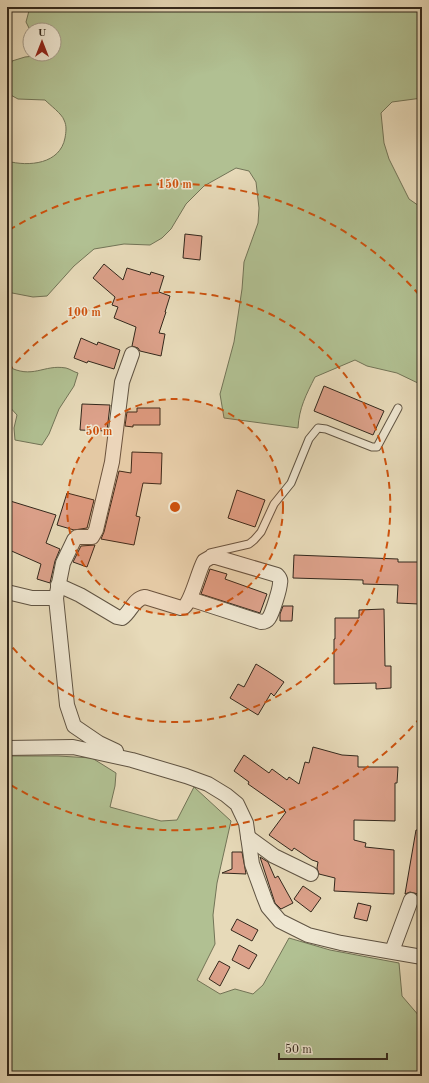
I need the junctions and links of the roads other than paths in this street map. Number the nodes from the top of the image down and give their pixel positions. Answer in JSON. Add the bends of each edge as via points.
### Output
{"nodes":[{"id":1,"x":132,"y":354,"type":"dead end"},
{"id":2,"x":398,"y":408,"type":"dead end"},
{"id":3,"x":204,"y":560,"type":"junction"},
{"id":4,"x":7,"y":592,"type":"edge"},
{"id":5,"x":57,"y":592,"type":"junction"},
{"id":6,"x":190,"y":599,"type":"junction"},
{"id":7,"x":7,"y":748,"type":"edge"},
{"id":8,"x":132,"y":760,"type":"junction"},
{"id":9,"x":248,"y":837,"type":"junction"},
{"id":10,"x":311,"y":874,"type":"dead end"},
{"id":11,"x":411,"y":900,"type":"dead end"},
{"id":12,"x":392,"y":951,"type":"junction"},
{"id":13,"x":422,"y":956,"type":"edge"}],
"edges":[{"from":1,"to":5,"type":"street","via":[[122,382],[112,462],[96,530],[92,537],[77,537],[74,540],[63,563]]},
{"from":2,"to":3,"type":"lane","via":[[377,447],[318,428],[309,439],[291,483],[274,504],[261,532],[249,544],[211,552]]},
{"from":3,"to":6,"type":"street"},
{"from":3,"to":6,"type":"street","via":[[211,557],[220,558],[277,575],[280,578],[280,585],[272,611],[269,618],[261,622]]},
{"from":4,"to":5,"type":"street","via":[[32,598]]},
{"from":5,"to":6,"type":"street","via":[[80,595],[122,618],[140,598],[155,599],[181,608],[187,605]]},
{"from":5,"to":8,"type":"street","via":[[67,705],[74,726]]},
{"from":7,"to":8,"type":"street","via":[[73,747]]},
{"from":8,"to":9,"type":"street","via":[[208,784],[226,795],[237,804],[246,823]]},
{"from":9,"to":10,"type":"street","via":[[274,856]]},
{"from":9,"to":12,"type":"street","via":[[252,864],[264,897],[268,907],[280,921],[308,935]]},
{"from":11,"to":12,"type":"street"},
{"from":12,"to":13,"type":"street"}]}
